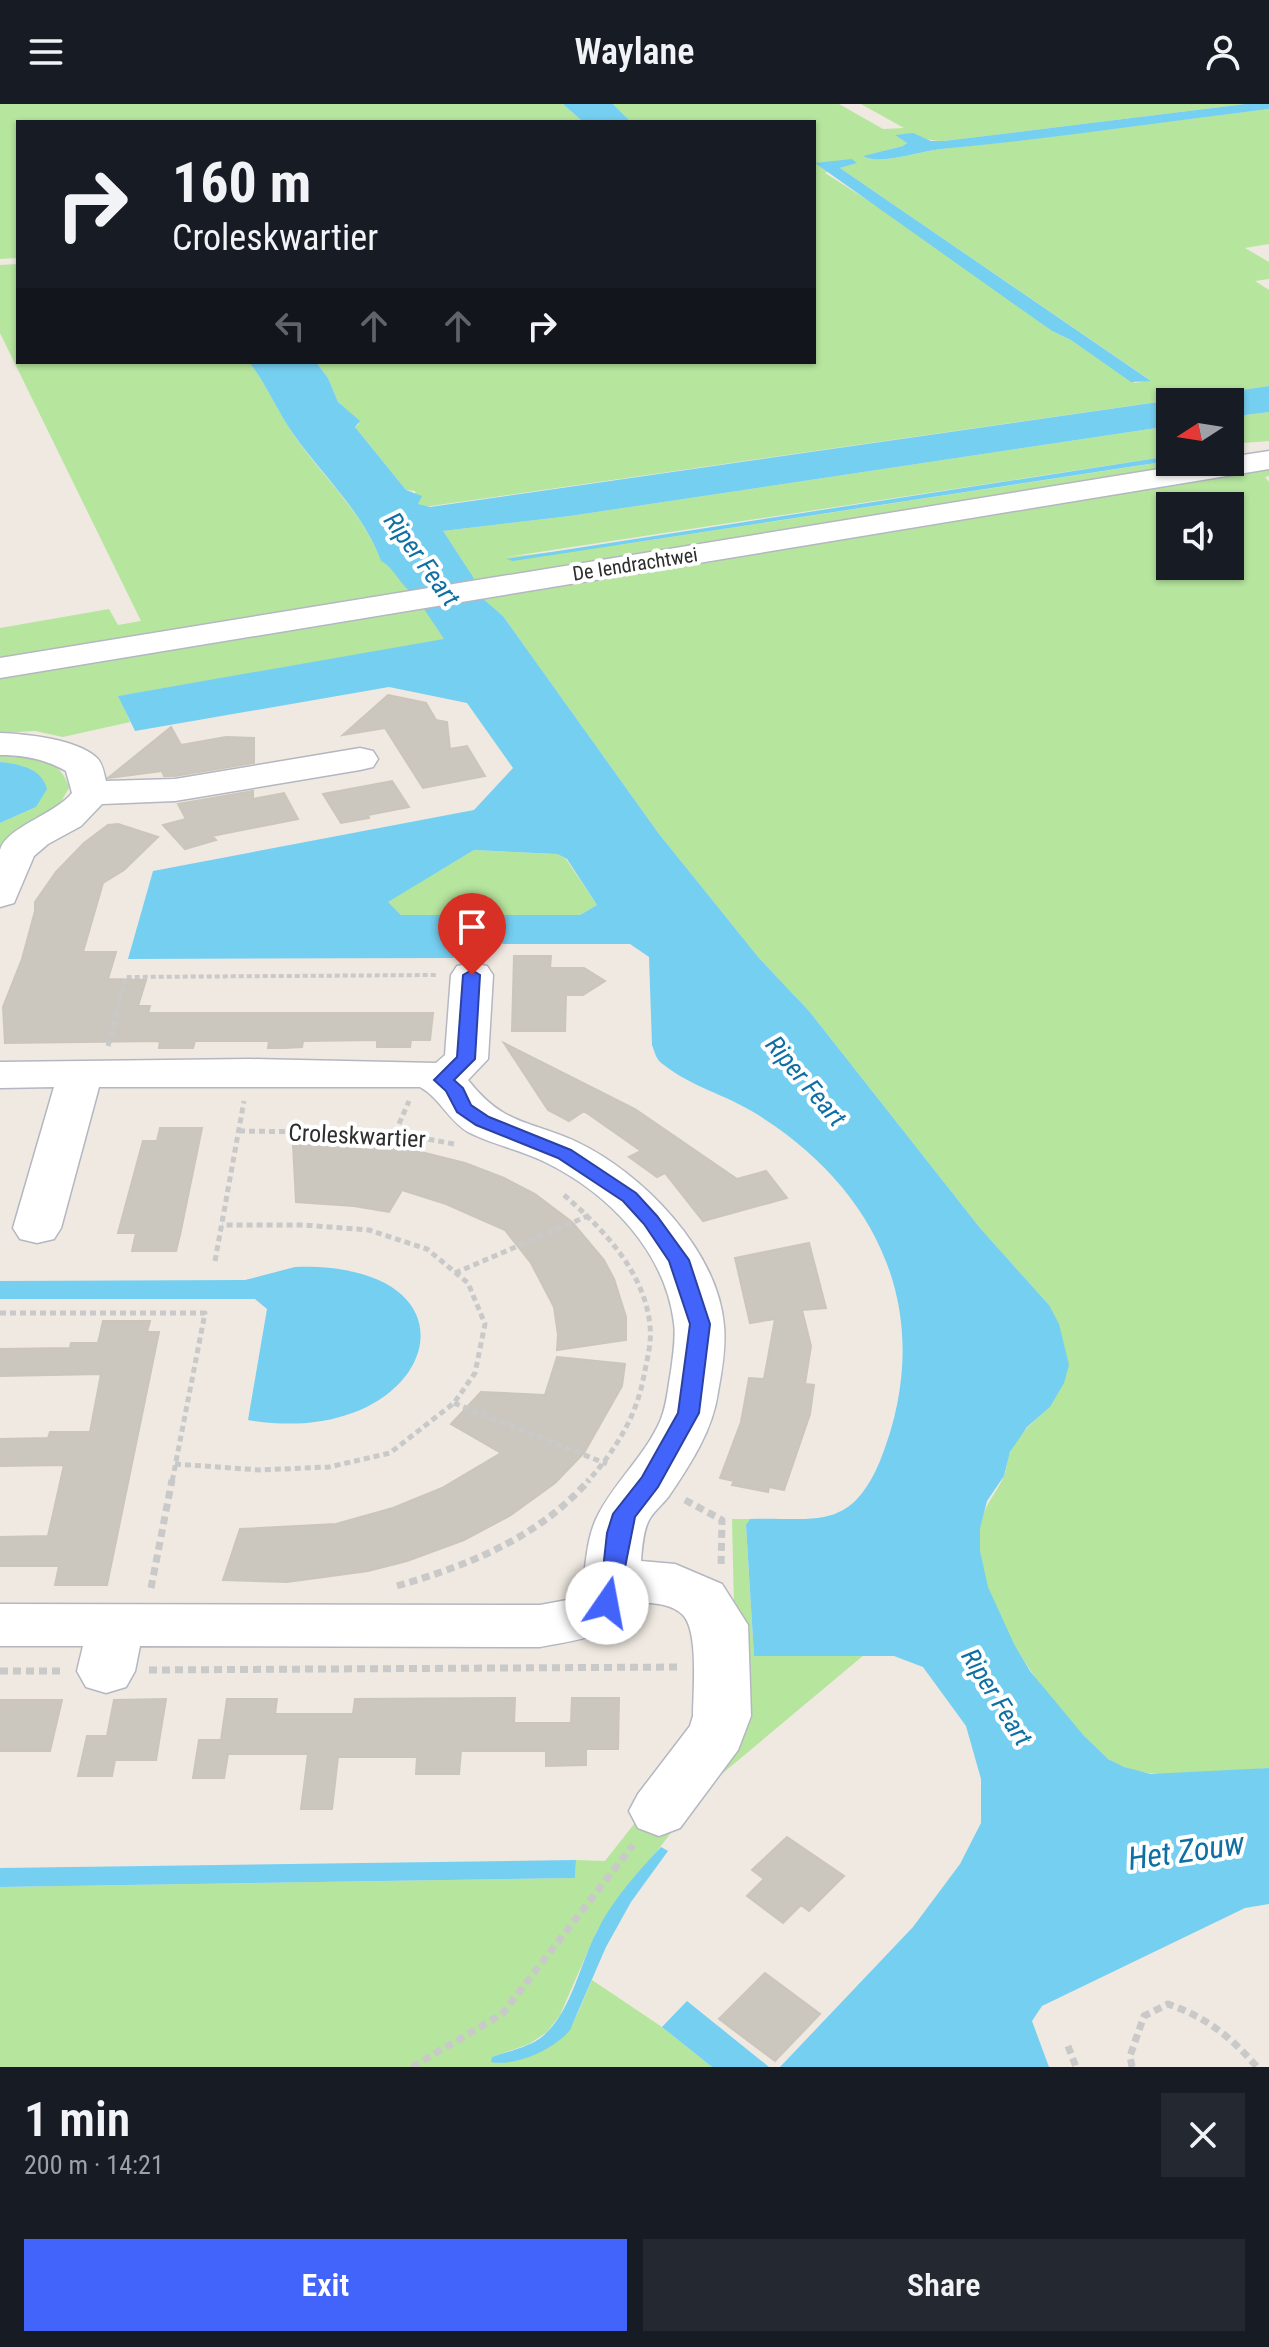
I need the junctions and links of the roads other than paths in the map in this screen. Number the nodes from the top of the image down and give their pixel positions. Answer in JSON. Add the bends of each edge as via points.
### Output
{"nodes":[{"id":1,"x":1269,"y":460,"type":"edge"},
{"id":2,"x":0,"y":668,"type":"edge"},
{"id":3,"x":0,"y":744,"type":"edge"},
{"id":4,"x":360,"y":759,"type":"dead end"},
{"id":5,"x":91,"y":793,"type":"junction"},
{"id":6,"x":0,"y":895,"type":"edge"},
{"id":7,"x":472,"y":975,"type":"road end"},
{"id":8,"x":0,"y":1075,"type":"edge"},
{"id":9,"x":90,"y":1075,"type":"junction"},
{"id":10,"x":443,"y":1080,"type":"junction"},
{"id":11,"x":37,"y":1228,"type":"dead end"},
{"id":12,"x":613,"y":1579,"type":"junction"},
{"id":13,"x":0,"y":1625,"type":"edge"},
{"id":14,"x":659,"y":1811,"type":"road end"}],
"edges":[{"from":1,"to":2,"type":"street","name":"De Iendrachtwei"},
{"from":3,"to":5,"type":"street","via":[[58,751],[83,765]]},
{"from":4,"to":5,"type":"street","via":[[175,790]]},
{"from":5,"to":6,"type":"street","via":[[79,813],[27,842],[15,855]]},
{"from":7,"to":10,"type":"street","via":[[466,1059]]},
{"from":8,"to":9,"type":"street"},
{"from":9,"to":10,"type":"street","via":[[426,1074]]},
{"from":9,"to":11,"type":"street"},
{"from":10,"to":12,"type":"street","via":[[454,1088],[463,1108],[483,1121],[565,1154],[609,1206],[651,1220],[679,1260],[700,1324],[689,1413],[651,1482],[625,1514]]},
{"from":12,"to":13,"type":"street","via":[[607,1603],[581,1618],[540,1626],[122,1640]]},
{"from":12,"to":14,"type":"street","via":[[675,1585],[702,1599],[720,1625],[722,1716],[717,1734]]}]}
